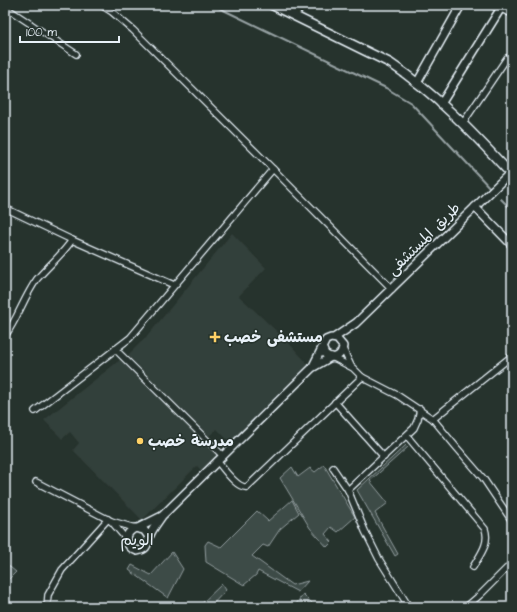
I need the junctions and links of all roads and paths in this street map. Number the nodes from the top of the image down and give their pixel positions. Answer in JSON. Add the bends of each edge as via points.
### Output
{"nodes":[{"id":1,"x":101,"y":5,"type":"edge"},
{"id":2,"x":272,"y":5,"type":"edge"},
{"id":3,"x":301,"y":5,"type":"edge"},
{"id":4,"x":461,"y":5,"type":"edge"},
{"id":5,"x":497,"y":6,"type":"edge"},
{"id":6,"x":5,"y":7,"type":"edge"},
{"id":7,"x":512,"y":13,"type":"edge"},
{"id":8,"x":294,"y":16,"type":"junction"},
{"id":9,"x":76,"y":54,"type":"dead end"},
{"id":10,"x":512,"y":62,"type":"edge"},
{"id":11,"x":417,"y":83,"type":"junction"},
{"id":12,"x":441,"y":104,"type":"junction"},
{"id":13,"x":463,"y":123,"type":"junction"},
{"id":14,"x":273,"y":169,"type":"junction"},
{"id":15,"x":511,"y":172,"type":"edge"},
{"id":16,"x":475,"y":207,"type":"junction"},
{"id":17,"x":5,"y":208,"type":"edge"},
{"id":18,"x":72,"y":240,"type":"junction"},
{"id":19,"x":512,"y":245,"type":"edge"},
{"id":20,"x":174,"y":285,"type":"junction"},
{"id":21,"x":392,"y":289,"type":"junction"},
{"id":22,"x":356,"y":323,"type":"junction"},
{"id":23,"x":5,"y":336,"type":"edge"},
{"id":24,"x":334,"y":338,"type":"junction"},
{"id":25,"x":343,"y":348,"type":"junction"},
{"id":26,"x":115,"y":349,"type":"junction"},
{"id":27,"x":323,"y":349,"type":"junction"},
{"id":28,"x":512,"y":356,"type":"edge"},
{"id":29,"x":332,"y":358,"type":"junction"},
{"id":30,"x":312,"y":368,"type":"junction"},
{"id":31,"x":353,"y":368,"type":"junction"},
{"id":32,"x":362,"y":377,"type":"junction"},
{"id":33,"x":335,"y":402,"type":"junction"},
{"id":34,"x":420,"y":409,"type":"junction"},
{"id":35,"x":35,"y":411,"type":"dead end"},
{"id":36,"x":434,"y":418,"type":"junction"},
{"id":37,"x":406,"y":436,"type":"junction"},
{"id":38,"x":223,"y":456,"type":"junction"},
{"id":39,"x":384,"y":457,"type":"junction"},
{"id":40,"x":217,"y":461,"type":"junction"},
{"id":41,"x":333,"y":468,"type":"dead end"},
{"id":42,"x":36,"y":482,"type":"dead end"},
{"id":43,"x":348,"y":490,"type":"junction"},
{"id":44,"x":162,"y":516,"type":"junction"},
{"id":45,"x":110,"y":520,"type":"junction"},
{"id":46,"x":512,"y":521,"type":"edge"},
{"id":47,"x":137,"y":528,"type":"junction"},
{"id":48,"x":149,"y":537,"type":"junction"},
{"id":49,"x":127,"y":540,"type":"junction"},
{"id":50,"x":512,"y":563,"type":"edge"},
{"id":51,"x":473,"y":567,"type":"dead end"},
{"id":52,"x":47,"y":607,"type":"edge"},
{"id":53,"x":409,"y":607,"type":"edge"},
{"id":54,"x":466,"y":607,"type":"edge"}],
"edges":[{"from":1,"to":14,"type":"street","via":[[133,30]]},
{"from":2,"to":8,"type":"main road"},
{"from":3,"to":8,"type":"street"},
{"from":4,"to":11,"type":"street"},
{"from":5,"to":7,"type":"street"},
{"from":5,"to":12,"type":"street"},
{"from":6,"to":9,"type":"street"},
{"from":8,"to":11,"type":"main road","via":[[390,63]]},
{"from":10,"to":13,"type":"street","via":[[507,58]]},
{"from":11,"to":12,"type":"main road"},
{"from":12,"to":13,"type":"main road"},
{"from":13,"to":15,"type":"main road"},
{"from":14,"to":20,"type":"street"},
{"from":14,"to":21,"type":"street"},
{"from":15,"to":16,"type":"street","name":"طريق المستشفى"},
{"from":16,"to":19,"type":"street"},
{"from":16,"to":21,"type":"street","name":"طريق المستشفى"},
{"from":17,"to":18,"type":"street"},
{"from":18,"to":20,"type":"street"},
{"from":18,"to":23,"type":"street","via":[[37,280]]},
{"from":20,"to":26,"type":"street","via":[[130,338]]},
{"from":21,"to":22,"type":"street","name":"طريق المستشفى"},
{"from":22,"to":24,"type":"street","name":"طريق المستشفى"},
{"from":22,"to":25,"type":"street","name":"طريق المستشفى"},
{"from":24,"to":25,"type":"street","via":[[340,341]]},
{"from":24,"to":27,"type":"street","via":[[326,340]]},
{"from":25,"to":29,"type":"street","via":[[340,355]]},
{"from":25,"to":31,"type":"street"},
{"from":26,"to":35,"type":"street"},
{"from":26,"to":38,"type":"street"},
{"from":27,"to":29,"type":"street","via":[[325,354]]},
{"from":27,"to":30,"type":"street"},
{"from":28,"to":36,"type":"street"},
{"from":29,"to":30,"type":"street"},
{"from":29,"to":31,"type":"street"},
{"from":30,"to":38,"type":"street"},
{"from":31,"to":32,"type":"street"},
{"from":32,"to":33,"type":"street"},
{"from":32,"to":34,"type":"street"},
{"from":33,"to":39,"type":"street"},
{"from":33,"to":40,"type":"street","via":[[247,487],[236,483]]},
{"from":34,"to":36,"type":"street"},
{"from":34,"to":37,"type":"street","via":[[414,428]]},
{"from":36,"to":46,"type":"street","via":[[483,478]]},
{"from":37,"to":39,"type":"street"},
{"from":37,"to":51,"type":"street","via":[[485,529],[487,541]]},
{"from":38,"to":40,"type":"street"},
{"from":39,"to":43,"type":"street"},
{"from":40,"to":44,"type":"street"},
{"from":41,"to":43,"type":"street"},
{"from":42,"to":45,"type":"street"},
{"from":43,"to":53,"type":"street","via":[[379,559]]},
{"from":44,"to":47,"type":"street"},
{"from":44,"to":48,"type":"street"},
{"from":45,"to":47,"type":"street"},
{"from":45,"to":49,"type":"street"},
{"from":45,"to":52,"type":"street","via":[[62,570],[48,595]]},
{"from":47,"to":48,"type":"street","via":[[144,530]]},
{"from":47,"to":49,"type":"street","via":[[130,532]]},
{"from":48,"to":49,"type":"street","via":[[148,545],[137,551],[130,547]]},
{"from":50,"to":54,"type":"street"}]}
